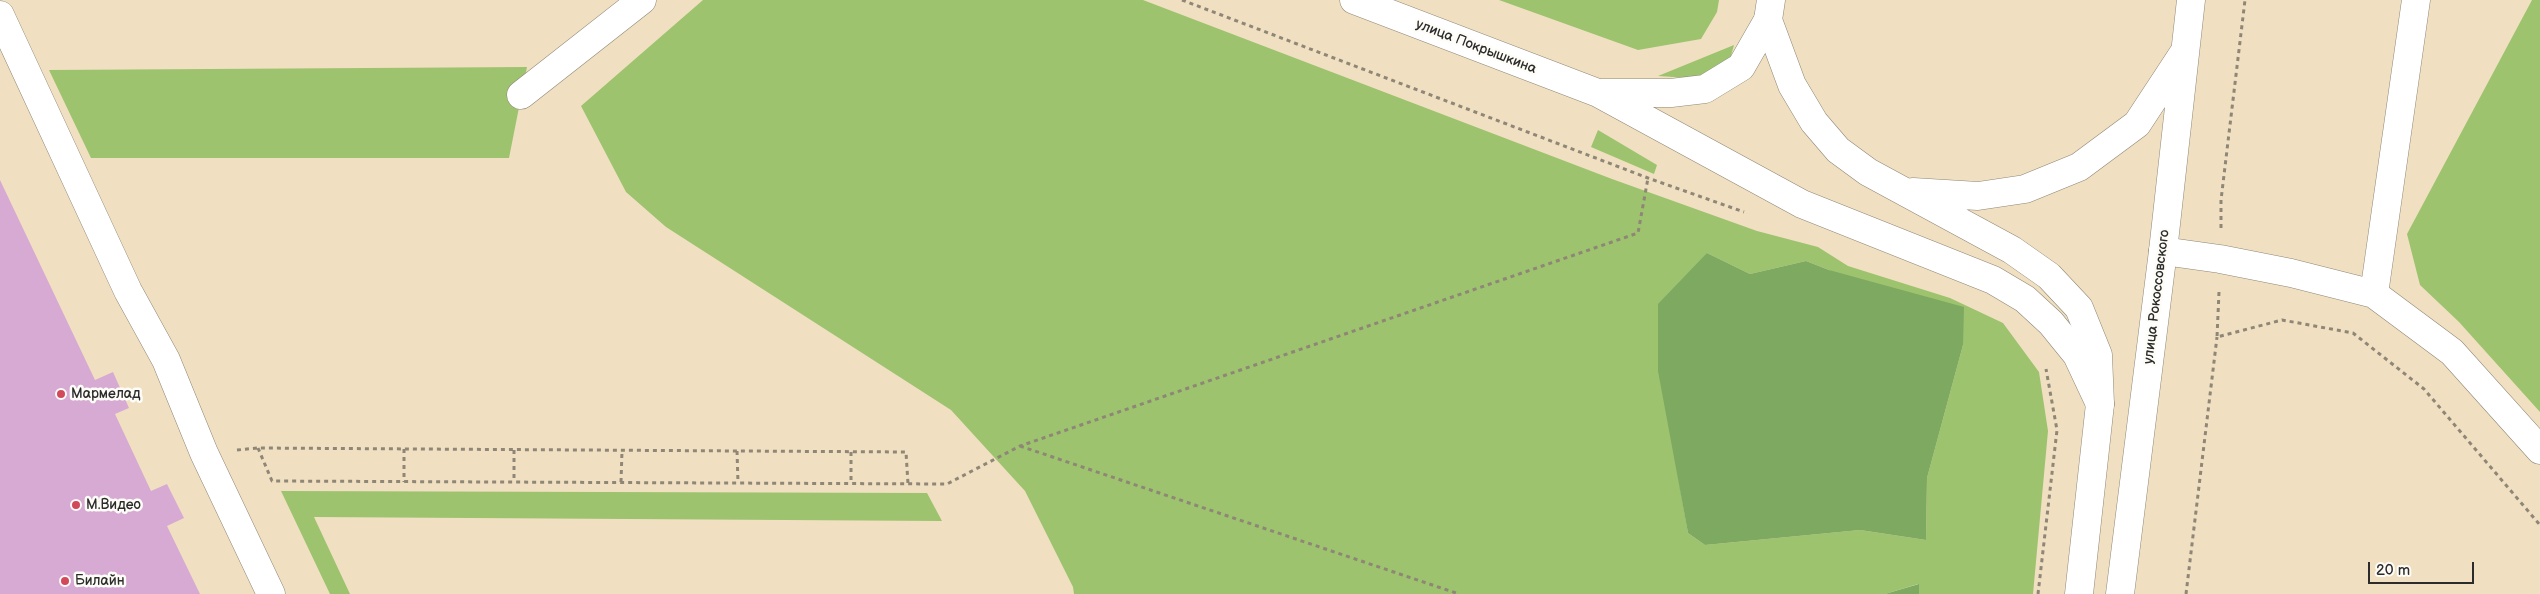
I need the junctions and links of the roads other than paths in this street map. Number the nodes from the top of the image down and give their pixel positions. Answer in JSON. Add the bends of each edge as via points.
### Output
{"nodes":[{"id":1,"x":642,"y":0,"type":"edge"},
{"id":2,"x":1354,"y":0,"type":"edge"},
{"id":3,"x":2191,"y":0,"type":"edge"},
{"id":4,"x":2416,"y":0,"type":"edge"},
{"id":5,"x":1770,"y":10,"type":"edge"},
{"id":6,"x":0,"y":15,"type":"edge"},
{"id":7,"x":2185,"y":51,"type":"junction"},
{"id":8,"x":1598,"y":93,"type":"junction"},
{"id":9,"x":521,"y":95,"type":"dead end"},
{"id":10,"x":1905,"y":192,"type":"junction"},
{"id":11,"x":2163,"y":252,"type":"junction"},
{"id":12,"x":2374,"y":294,"type":"junction"},
{"id":13,"x":2100,"y":404,"type":"junction"},
{"id":14,"x":2540,"y":450,"type":"edge"},
{"id":15,"x":270,"y":594,"type":"edge"},
{"id":16,"x":2079,"y":594,"type":"edge"},
{"id":17,"x":2120,"y":594,"type":"edge"}],
"edges":[{"from":1,"to":9,"type":"main road"},
{"from":2,"to":8,"type":"main road","name":"улица Покрышкина"},
{"from":3,"to":7,"type":"main road","name":"улица Рокоссовского"},
{"from":4,"to":12,"type":"main road"},
{"from":5,"to":8,"type":"main road","via":[[1741,67],[1705,89],[1671,93]]},
{"from":5,"to":10,"type":"main road","via":[[1792,84],[1814,122],[1838,150],[1868,172]]},
{"from":6,"to":15,"type":"main road","via":[[128,291],[166,360],[204,453]]},
{"from":7,"to":10,"type":"main road","via":[[2137,124],[2079,167],[2025,189],[1978,196]]},
{"from":7,"to":11,"type":"main road","name":"улица Рокоссовского"},
{"from":8,"to":13,"type":"main road","via":[[1802,204],[1993,280],[2025,300],[2051,323],[2076,355]]},
{"from":10,"to":13,"type":"main road","via":[[2012,250],[2050,276],[2079,308],[2098,354]]},
{"from":11,"to":12,"type":"main road","via":[[2220,259]]},
{"from":11,"to":17,"type":"main road","name":"улица Рокоссовского"},
{"from":12,"to":14,"type":"main road","via":[[2452,352]]},
{"from":13,"to":16,"type":"main road"}]}
